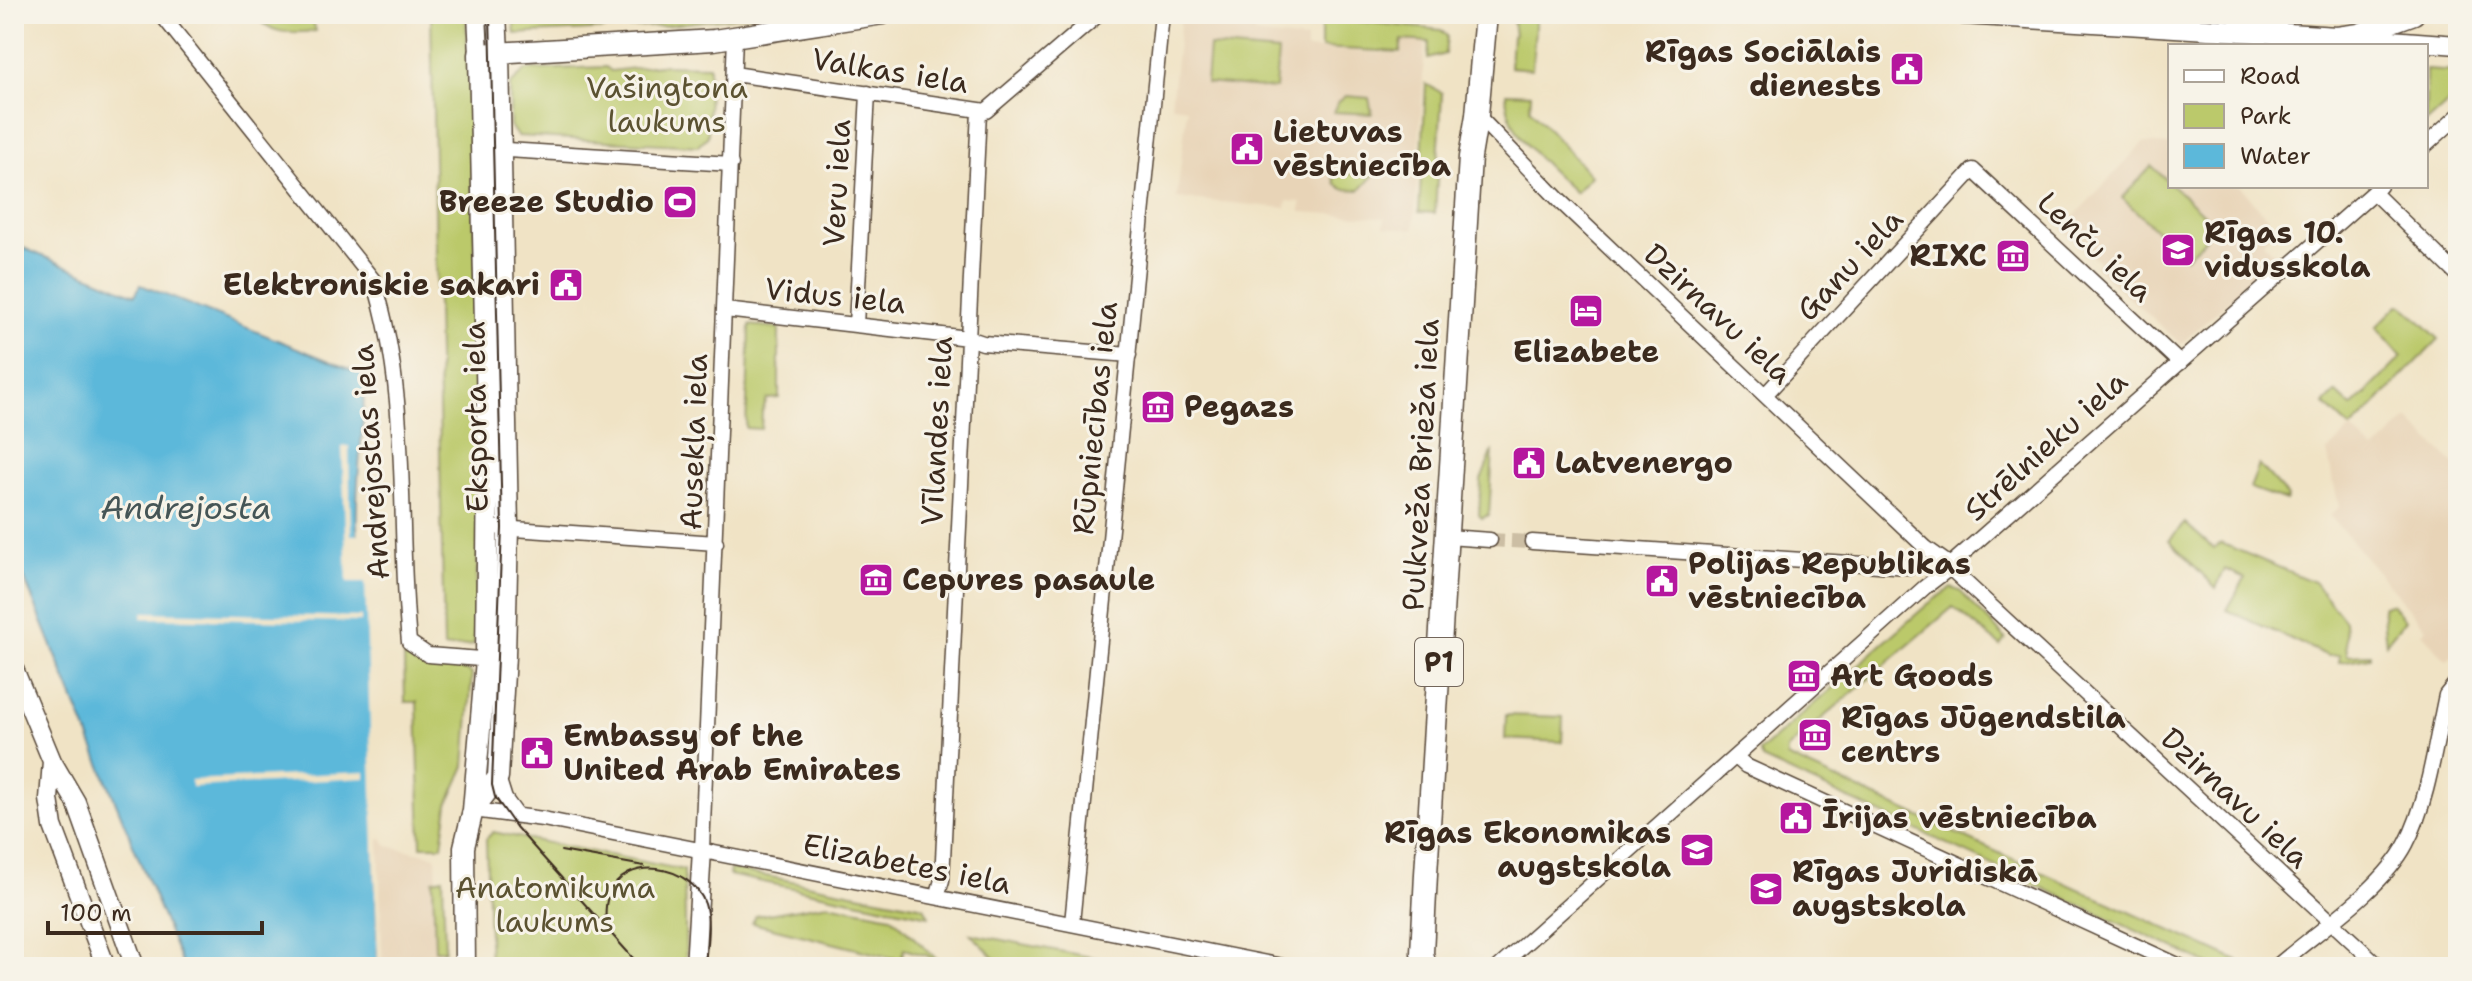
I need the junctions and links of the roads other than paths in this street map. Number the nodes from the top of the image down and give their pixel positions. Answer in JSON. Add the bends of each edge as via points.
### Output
{"nodes":[{"id":1,"x":161,"y":14,"type":"edge"},
{"id":2,"x":477,"y":14,"type":"edge"},
{"id":3,"x":497,"y":14,"type":"edge"},
{"id":4,"x":883,"y":14,"type":"edge"},
{"id":5,"x":1099,"y":14,"type":"edge"},
{"id":6,"x":1162,"y":14,"type":"edge"},
{"id":7,"x":1486,"y":14,"type":"edge"},
{"id":8,"x":1963,"y":14,"type":"edge"},
{"id":9,"x":2414,"y":14,"type":"edge"},
{"id":10,"x":735,"y":37,"type":"junction"},
{"id":11,"x":2343,"y":37,"type":"junction"},
{"id":12,"x":2458,"y":45,"type":"edge"},
{"id":13,"x":489,"y":54,"type":"junction"},
{"id":14,"x":734,"y":74,"type":"junction"},
{"id":15,"x":868,"y":93,"type":"junction"},
{"id":16,"x":979,"y":111,"type":"junction"},
{"id":17,"x":1477,"y":115,"type":"junction"},
{"id":18,"x":2458,"y":116,"type":"edge"},
{"id":19,"x":2428,"y":143,"type":"edge"},
{"id":20,"x":492,"y":149,"type":"junction"},
{"id":21,"x":731,"y":164,"type":"junction"},
{"id":22,"x":1973,"y":170,"type":"joint"},
{"id":23,"x":2376,"y":189,"type":"edge"},
{"id":24,"x":2458,"y":275,"type":"edge"},
{"id":25,"x":725,"y":310,"type":"junction"},
{"id":26,"x":856,"y":325,"type":"junction"},
{"id":27,"x":968,"y":338,"type":"junction"},
{"id":28,"x":1129,"y":355,"type":"junction"},
{"id":29,"x":2180,"y":363,"type":"junction"},
{"id":30,"x":1765,"y":395,"type":"junction"},
{"id":31,"x":487,"y":528,"type":"junction"},
{"id":32,"x":508,"y":528,"type":"junction"},
{"id":33,"x":1447,"y":537,"type":"junction"},
{"id":34,"x":1490,"y":540,"type":"tunnel mouth"},
{"id":35,"x":1532,"y":542,"type":"tunnel mouth"},
{"id":36,"x":716,"y":543,"type":"junction"},
{"id":37,"x":1926,"y":548,"type":"junction"},
{"id":38,"x":1909,"y":567,"type":"junction"},
{"id":39,"x":1950,"y":567,"type":"junction"},
{"id":40,"x":1925,"y":587,"type":"junction"},
{"id":41,"x":495,"y":660,"type":"junction"},
{"id":42,"x":14,"y":669,"type":"edge"},
{"id":43,"x":2458,"y":680,"type":"edge"},
{"id":44,"x":1736,"y":757,"type":"junction"},
{"id":45,"x":52,"y":761,"type":"junction"},
{"id":46,"x":498,"y":777,"type":"junction"},
{"id":47,"x":473,"y":810,"type":"junction"},
{"id":48,"x":516,"y":814,"type":"junction"},
{"id":49,"x":702,"y":850,"type":"junction"},
{"id":50,"x":937,"y":897,"type":"junction"},
{"id":51,"x":2329,"y":921,"type":"junction"},
{"id":52,"x":1072,"y":923,"type":"junction"},
{"id":53,"x":106,"y":967,"type":"edge"},
{"id":54,"x":135,"y":967,"type":"edge"},
{"id":55,"x":465,"y":967,"type":"edge"},
{"id":56,"x":695,"y":967,"type":"edge"},
{"id":57,"x":1287,"y":967,"type":"edge"},
{"id":58,"x":1425,"y":967,"type":"edge"},
{"id":59,"x":1499,"y":967,"type":"edge"},
{"id":60,"x":2182,"y":967,"type":"edge"},
{"id":61,"x":2276,"y":967,"type":"edge"},
{"id":62,"x":2380,"y":967,"type":"edge"}],
"edges":[{"from":1,"to":41,"type":"street","name":"Andrejostas iela","via":[[374,281],[399,406],[409,642],[428,655]]},
{"from":2,"to":13,"type":"street","name":"Eksporta iela"},
{"from":3,"to":13,"type":"street","name":"Eksporta iela"},
{"from":4,"to":10,"type":"main road"},
{"from":5,"to":16,"type":"street","name":"Valkas iela","via":[[995,106]]},
{"from":6,"to":28,"type":"street","name":"Rūpniecības iela"},
{"from":7,"to":17,"type":"main road","name":"Pulkveža Brieža iela","number":"P1"},
{"from":8,"to":11,"type":"main road"},
{"from":9,"to":11,"type":"main road"},
{"from":10,"to":13,"type":"main road"},
{"from":10,"to":14,"type":"street","name":"Ausekļa iela"},
{"from":11,"to":12,"type":"street"},
{"from":13,"to":20,"type":"main road","name":"Eksporta iela"},
{"from":14,"to":15,"type":"street","name":"Valkas iela"},
{"from":14,"to":21,"type":"street","name":"Ausekļa iela"},
{"from":15,"to":16,"type":"street","name":"Valkas iela"},
{"from":15,"to":26,"type":"street","name":"Veru iela"},
{"from":16,"to":27,"type":"street","name":"Vīlandes iela"},
{"from":17,"to":30,"type":"street","name":"Dzirnavu iela"},
{"from":17,"to":33,"type":"main road","name":"Pulkveža Brieža iela","number":"P1","via":[[1470,157]]},
{"from":18,"to":19,"type":"street"},
{"from":20,"to":21,"type":"street"},
{"from":20,"to":31,"type":"main road","name":"Eksporta iela"},
{"from":20,"to":32,"type":"main road","name":"Eksporta iela"},
{"from":21,"to":25,"type":"street","name":"Ausekļa iela"},
{"from":22,"to":29,"type":"street","name":"Lenču iela"},
{"from":22,"to":30,"type":"street","name":"Ganu iela"},
{"from":23,"to":24,"type":"street"},
{"from":23,"to":29,"type":"street","name":"Strēlnieku iela"},
{"from":25,"to":26,"type":"street","name":"Vidus iela"},
{"from":25,"to":36,"type":"street","name":"Ausekļa iela"},
{"from":26,"to":27,"type":"street","name":"Vidus iela"},
{"from":27,"to":28,"type":"street","name":"Vidus iela"},
{"from":27,"to":50,"type":"street","name":"Vīlandes iela","via":[[942,880]]},
{"from":28,"to":52,"type":"street","name":"Rūpniecības iela"},
{"from":29,"to":39,"type":"street","name":"Strēlnieku iela"},
{"from":30,"to":37,"type":"street","name":"Dzirnavu iela"},
{"from":31,"to":32,"type":"street"},
{"from":31,"to":41,"type":"main road","name":"Eksporta iela"},
{"from":32,"to":36,"type":"street"},
{"from":32,"to":41,"type":"main road","name":"Eksporta iela"},
{"from":33,"to":34,"type":"street"},
{"from":33,"to":58,"type":"main road","name":"Pulkveža Brieža iela","number":"P1"},
{"from":35,"to":38,"type":"street"},
{"from":36,"to":49,"type":"street","name":"Ausekļa iela"},
{"from":37,"to":38,"type":"street"},
{"from":37,"to":39,"type":"street","name":"Dzirnavu iela"},
{"from":38,"to":40,"type":"street"},
{"from":39,"to":40,"type":"street","name":"Strēlnieku iela"},
{"from":39,"to":51,"type":"street","name":"Dzirnavu iela"},
{"from":40,"to":44,"type":"street","name":"Strēlnieku iela"},
{"from":41,"to":46,"type":"main road","name":"Eksporta iela"},
{"from":41,"to":47,"type":"main road","name":"Eksporta iela"},
{"from":42,"to":45,"type":"street"},
{"from":43,"to":51,"type":"street","via":[[2446,695],[2407,842],[2365,894]]},
{"from":44,"to":59,"type":"street","name":"Strēlnieku iela"},
{"from":44,"to":60,"type":"street"},
{"from":45,"to":53,"type":"street","via":[[53,826]]},
{"from":45,"to":54,"type":"street","via":[[76,802]]},
{"from":46,"to":47,"type":"main road","name":"Eksporta iela"},
{"from":46,"to":48,"type":"street"},
{"from":47,"to":48,"type":"street","name":"Elizabetes iela"},
{"from":47,"to":55,"type":"main road","name":"Eksporta iela","via":[[464,847]]},
{"from":48,"to":49,"type":"street","name":"Elizabetes iela"},
{"from":49,"to":50,"type":"street","name":"Elizabetes iela"},
{"from":49,"to":56,"type":"street"},
{"from":50,"to":52,"type":"street","name":"Elizabetes iela"},
{"from":51,"to":61,"type":"street"},
{"from":51,"to":62,"type":"street","name":"Dzirnavu iela"},
{"from":52,"to":57,"type":"street","name":"Elizabetes iela"}]}
